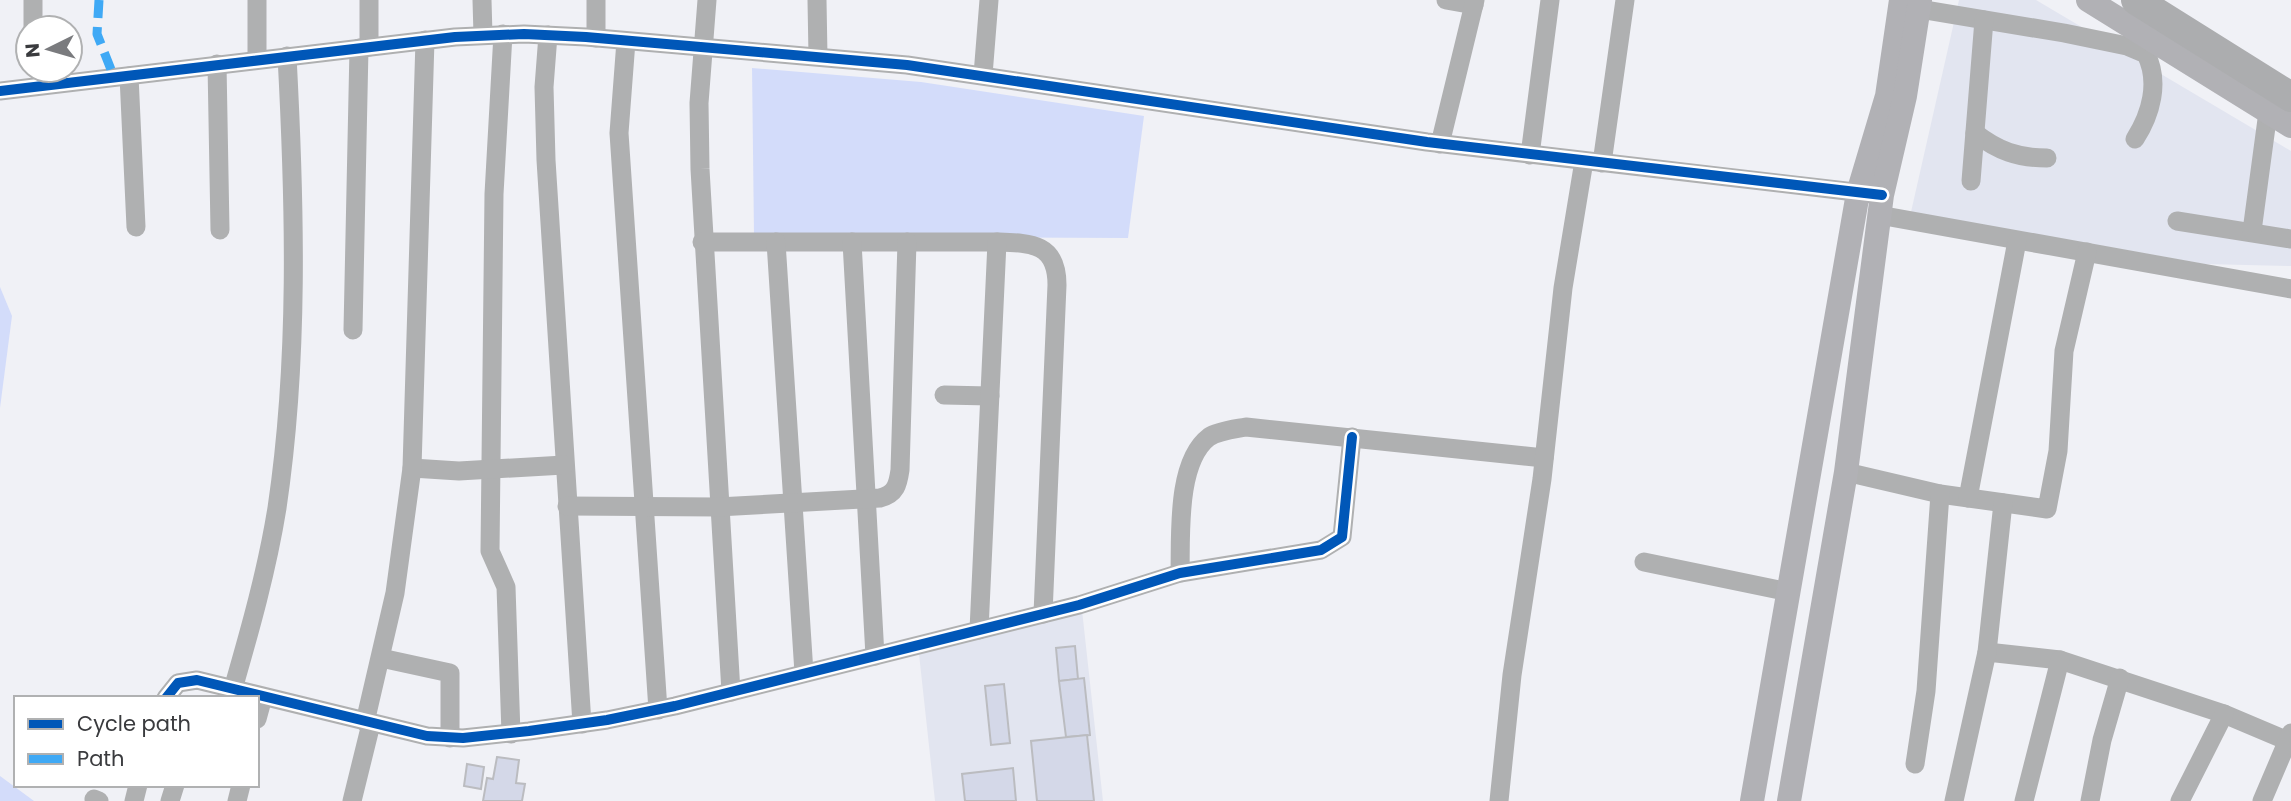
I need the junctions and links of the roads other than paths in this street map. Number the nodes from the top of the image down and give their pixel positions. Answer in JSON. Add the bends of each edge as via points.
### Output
{"nodes":[{"id":1,"x":257,"y":0,"type":"edge"},
{"id":2,"x":369,"y":0,"type":"edge"},
{"id":3,"x":482,"y":0,"type":"edge"},
{"id":4,"x":596,"y":0,"type":"edge"},
{"id":5,"x":707,"y":0,"type":"edge"},
{"id":6,"x":817,"y":0,"type":"edge"},
{"id":7,"x":989,"y":0,"type":"edge"},
{"id":8,"x":1446,"y":0,"type":"edge"},
{"id":9,"x":1550,"y":0,"type":"edge"},
{"id":10,"x":1625,"y":0,"type":"edge"},
{"id":11,"x":2088,"y":0,"type":"edge"},
{"id":12,"x":2136,"y":0,"type":"edge"},
{"id":13,"x":1475,"y":3,"type":"edge"},
{"id":14,"x":1913,"y":3,"type":"edge"},
{"id":15,"x":1984,"y":20,"type":"junction"},
{"id":16,"x":503,"y":34,"type":"junction"},
{"id":17,"x":482,"y":35,"type":"junction"},
{"id":18,"x":548,"y":35,"type":"junction"},
{"id":19,"x":596,"y":38,"type":"junction"},
{"id":20,"x":425,"y":40,"type":"junction"},
{"id":21,"x":626,"y":41,"type":"junction"},
{"id":22,"x":364,"y":47,"type":"junction"},
{"id":23,"x":703,"y":48,"type":"junction"},
{"id":24,"x":287,"y":56,"type":"junction"},
{"id":25,"x":818,"y":56,"type":"junction"},
{"id":26,"x":257,"y":60,"type":"junction"},
{"id":27,"x":217,"y":65,"type":"junction"},
{"id":28,"x":983,"y":75,"type":"junction"},
{"id":29,"x":129,"y":76,"type":"junction"},
{"id":30,"x":84,"y":77,"type":"edge"},
{"id":31,"x":18,"y":84,"type":"edge"},
{"id":32,"x":0,"y":91,"type":"edge"},
{"id":33,"x":2279,"y":104,"type":"edge"},
{"id":34,"x":2291,"y":126,"type":"edge"},
{"id":35,"x":1975,"y":133,"type":"junction"},
{"id":36,"x":2136,"y":139,"type":"dead end"},
{"id":37,"x":1440,"y":144,"type":"junction"},
{"id":38,"x":1530,"y":155,"type":"junction"},
{"id":39,"x":2047,"y":158,"type":"dead end"},
{"id":40,"x":1593,"y":162,"type":"junction"},
{"id":41,"x":1970,"y":181,"type":"dead end"},
{"id":42,"x":1873,"y":201,"type":"junction"},
{"id":43,"x":2178,"y":221,"type":"dead end"},
{"id":44,"x":136,"y":227,"type":"dead end"},
{"id":45,"x":220,"y":230,"type":"dead end"},
{"id":46,"x":2252,"y":231,"type":"junction"},
{"id":47,"x":2291,"y":239,"type":"edge"},
{"id":48,"x":2017,"y":241,"type":"junction"},
{"id":49,"x":702,"y":242,"type":"junction"},
{"id":50,"x":776,"y":242,"type":"junction"},
{"id":51,"x":852,"y":242,"type":"junction"},
{"id":52,"x":906,"y":242,"type":"junction"},
{"id":53,"x":997,"y":242,"type":"junction"},
{"id":54,"x":2087,"y":252,"type":"junction"},
{"id":55,"x":2291,"y":289,"type":"edge"},
{"id":56,"x":353,"y":330,"type":"dead end"},
{"id":57,"x":944,"y":395,"type":"dead end"},
{"id":58,"x":990,"y":397,"type":"junction"},
{"id":59,"x":1352,"y":438,"type":"junction"},
{"id":60,"x":1544,"y":458,"type":"junction"},
{"id":61,"x":564,"y":465,"type":"junction"},
{"id":62,"x":412,"y":468,"type":"junction"},
{"id":63,"x":491,"y":471,"type":"junction"},
{"id":64,"x":1846,"y":472,"type":"junction"},
{"id":65,"x":1940,"y":494,"type":"junction"},
{"id":66,"x":866,"y":498,"type":"junction"},
{"id":67,"x":1968,"y":498,"type":"junction"},
{"id":68,"x":794,"y":503,"type":"junction"},
{"id":69,"x":2003,"y":503,"type":"junction"},
{"id":70,"x":567,"y":506,"type":"junction"},
{"id":71,"x":644,"y":506,"type":"junction"},
{"id":72,"x":718,"y":507,"type":"junction"},
{"id":73,"x":1644,"y":562,"type":"dead end"},
{"id":74,"x":1180,"y":573,"type":"junction"},
{"id":75,"x":1789,"y":592,"type":"junction"},
{"id":76,"x":1043,"y":614,"type":"junction"},
{"id":77,"x":979,"y":630,"type":"junction"},
{"id":78,"x":1987,"y":652,"type":"junction"},
{"id":79,"x":875,"y":656,"type":"junction"},
{"id":80,"x":381,"y":658,"type":"junction"},
{"id":81,"x":2060,"y":660,"type":"junction"},
{"id":82,"x":804,"y":673,"type":"junction"},
{"id":83,"x":2120,"y":678,"type":"junction"},
{"id":84,"x":233,"y":689,"type":"junction"},
{"id":85,"x":201,"y":690,"type":"edge"},
{"id":86,"x":731,"y":692,"type":"junction"},
{"id":87,"x":167,"y":696,"type":"edge"},
{"id":88,"x":263,"y":697,"type":"junction"},
{"id":89,"x":658,"y":710,"type":"junction"},
{"id":90,"x":259,"y":712,"type":"edge"},
{"id":91,"x":2224,"y":715,"type":"junction"},
{"id":92,"x":368,"y":723,"type":"junction"},
{"id":93,"x":582,"y":724,"type":"junction"},
{"id":94,"x":511,"y":734,"type":"junction"},
{"id":95,"x":2290,"y":737,"type":"edge"},
{"id":96,"x":450,"y":738,"type":"junction"},
{"id":97,"x":1915,"y":764,"type":"dead end"},
{"id":98,"x":352,"y":801,"type":"edge"},
{"id":99,"x":1499,"y":801,"type":"edge"},
{"id":100,"x":1752,"y":801,"type":"edge"},
{"id":101,"x":1789,"y":801,"type":"edge"},
{"id":102,"x":1954,"y":801,"type":"edge"},
{"id":103,"x":2024,"y":801,"type":"edge"},
{"id":104,"x":2090,"y":801,"type":"edge"},
{"id":105,"x":2180,"y":801,"type":"edge"},
{"id":106,"x":2262,"y":801,"type":"edge"}],
"edges":[{"from":1,"to":26,"type":"street"},
{"from":2,"to":22,"type":"street"},
{"from":3,"to":17,"type":"street"},
{"from":4,"to":19,"type":"street"},
{"from":5,"to":23,"type":"street"},
{"from":6,"to":25,"type":"street"},
{"from":7,"to":28,"type":"street"},
{"from":8,"to":13,"type":"street"},
{"from":9,"to":38,"type":"street"},
{"from":10,"to":40,"type":"street"},
{"from":11,"to":33,"type":"main road"},
{"from":12,"to":33,"type":"highway"},
{"from":13,"to":37,"type":"street"},
{"from":14,"to":15,"type":"street"},
{"from":14,"to":42,"type":"main road","via":[[1905,96]]},
{"from":15,"to":35,"type":"street"},
{"from":15,"to":36,"type":"street","via":[[2127,46],[2146,54],[2153,93],[2146,123]]},
{"from":16,"to":17,"type":"street"},
{"from":16,"to":18,"type":"street"},
{"from":16,"to":63,"type":"street","via":[[494,194]]},
{"from":17,"to":20,"type":"street"},
{"from":18,"to":19,"type":"street"},
{"from":18,"to":61,"type":"street","via":[[544,123]]},
{"from":19,"to":21,"type":"street"},
{"from":20,"to":22,"type":"street"},
{"from":20,"to":62,"type":"street"},
{"from":21,"to":23,"type":"street"},
{"from":21,"to":71,"type":"street","via":[[619,133]]},
{"from":22,"to":24,"type":"street"},
{"from":22,"to":56,"type":"street"},
{"from":23,"to":25,"type":"street"},
{"from":23,"to":49,"type":"street","via":[[699,103]]},
{"from":24,"to":26,"type":"street"},
{"from":24,"to":84,"type":"street","via":[[294,228],[285,439],[264,577]]},
{"from":25,"to":28,"type":"street"},
{"from":26,"to":27,"type":"street"},
{"from":27,"to":29,"type":"street"},
{"from":27,"to":45,"type":"street"},
{"from":28,"to":37,"type":"street"},
{"from":29,"to":30,"type":"street"},
{"from":29,"to":44,"type":"street"},
{"from":31,"to":32,"type":"street"},
{"from":33,"to":34,"type":"main road"},
{"from":33,"to":46,"type":"street"},
{"from":35,"to":39,"type":"street","via":[[2005,152]]},
{"from":35,"to":41,"type":"street"},
{"from":37,"to":38,"type":"street"},
{"from":38,"to":40,"type":"street"},
{"from":40,"to":42,"type":"street"},
{"from":40,"to":60,"type":"street","via":[[1563,288]]},
{"from":42,"to":48,"type":"street"},
{"from":42,"to":64,"type":"main road"},
{"from":42,"to":75,"type":"main road"},
{"from":43,"to":46,"type":"street"},
{"from":46,"to":47,"type":"street"},
{"from":48,"to":54,"type":"street"},
{"from":48,"to":67,"type":"street"},
{"from":49,"to":50,"type":"street"},
{"from":49,"to":72,"type":"street"},
{"from":50,"to":51,"type":"street"},
{"from":50,"to":68,"type":"street"},
{"from":51,"to":52,"type":"street"},
{"from":51,"to":66,"type":"street"},
{"from":52,"to":53,"type":"street"},
{"from":52,"to":66,"type":"street","via":[[899,479],[891,494]]},
{"from":53,"to":58,"type":"street"},
{"from":53,"to":76,"type":"street","via":[[1042,248],[1053,260],[1057,276]]},
{"from":54,"to":55,"type":"street"},
{"from":54,"to":69,"type":"street","via":[[2064,351],[2058,451],[2047,509]]},
{"from":57,"to":58,"type":"street"},
{"from":58,"to":77,"type":"street"},
{"from":59,"to":60,"type":"street"},
{"from":59,"to":74,"type":"street","via":[[1342,537],[1321,550]]},
{"from":59,"to":74,"type":"street","via":[[1246,427],[1210,436],[1193,457],[1183,498]]},
{"from":60,"to":99,"type":"street","via":[[1512,675]]},
{"from":61,"to":63,"type":"street"},
{"from":61,"to":70,"type":"street"},
{"from":62,"to":63,"type":"street"},
{"from":62,"to":80,"type":"street","via":[[401,562]]},
{"from":63,"to":94,"type":"street","via":[[490,551],[506,587]]},
{"from":64,"to":65,"type":"street"},
{"from":64,"to":101,"type":"main road"},
{"from":65,"to":67,"type":"street"},
{"from":65,"to":97,"type":"street","via":[[1926,691]]},
{"from":66,"to":68,"type":"street"},
{"from":66,"to":79,"type":"street"},
{"from":67,"to":69,"type":"street"},
{"from":68,"to":72,"type":"street"},
{"from":68,"to":82,"type":"street"},
{"from":69,"to":78,"type":"street"},
{"from":70,"to":71,"type":"street"},
{"from":70,"to":93,"type":"street"},
{"from":71,"to":72,"type":"street"},
{"from":71,"to":89,"type":"street"},
{"from":72,"to":86,"type":"street"},
{"from":73,"to":75,"type":"street"},
{"from":74,"to":76,"type":"street"},
{"from":75,"to":100,"type":"main road"},
{"from":76,"to":77,"type":"street"},
{"from":77,"to":79,"type":"street"},
{"from":78,"to":81,"type":"street"},
{"from":78,"to":102,"type":"street"},
{"from":79,"to":82,"type":"street"},
{"from":80,"to":92,"type":"street"},
{"from":80,"to":96,"type":"street","via":[[450,673]]},
{"from":81,"to":83,"type":"street"},
{"from":81,"to":103,"type":"street"},
{"from":82,"to":86,"type":"street"},
{"from":83,"to":91,"type":"street"},
{"from":83,"to":104,"type":"street"},
{"from":84,"to":85,"type":"street"},
{"from":84,"to":88,"type":"street"},
{"from":85,"to":87,"type":"street","via":[[191,680],[177,683]]},
{"from":86,"to":89,"type":"street"},
{"from":88,"to":90,"type":"street"},
{"from":88,"to":92,"type":"street"},
{"from":89,"to":93,"type":"street"},
{"from":91,"to":95,"type":"street"},
{"from":91,"to":105,"type":"street"},
{"from":92,"to":96,"type":"street"},
{"from":92,"to":98,"type":"street"},
{"from":93,"to":94,"type":"street"},
{"from":94,"to":96,"type":"street"},
{"from":95,"to":106,"type":"street"}]}
